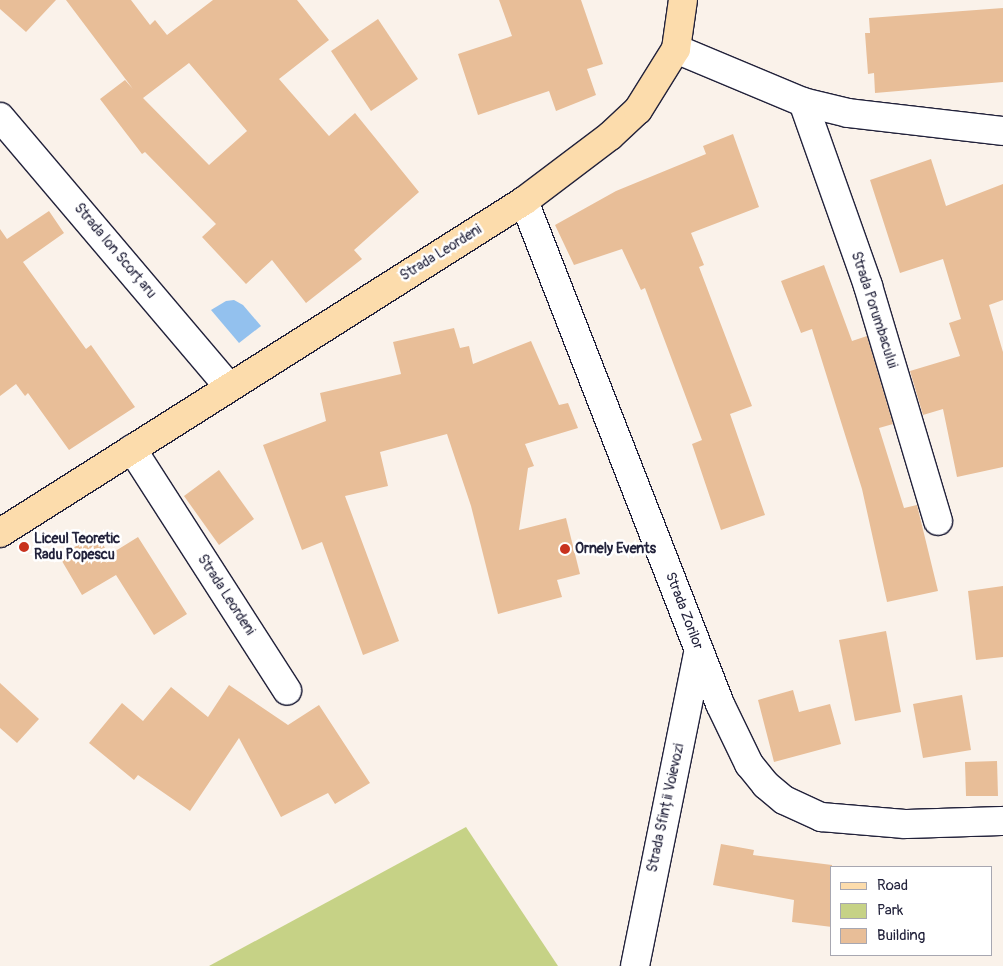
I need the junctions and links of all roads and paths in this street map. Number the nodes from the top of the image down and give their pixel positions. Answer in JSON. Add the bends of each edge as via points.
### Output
{"nodes":[{"id":1,"x":683,"y":0,"type":"edge"},
{"id":2,"x":676,"y":50,"type":"junction"},
{"id":3,"x":803,"y":102,"type":"junction"},
{"id":4,"x":0,"y":117,"type":"edge"},
{"id":5,"x":1003,"y":131,"type":"edge"},
{"id":6,"x":524,"y":201,"type":"junction"},
{"id":7,"x":229,"y":387,"type":"junction"},
{"id":8,"x":132,"y":449,"type":"junction"},
{"id":9,"x":938,"y":521,"type":"dead end"},
{"id":10,"x":0,"y":533,"type":"edge"},
{"id":11,"x":699,"y":650,"type":"junction"},
{"id":12,"x":287,"y":690,"type":"dead end"},
{"id":13,"x":1003,"y":821,"type":"edge"},
{"id":14,"x":635,"y":966,"type":"edge"}],
"edges":[{"from":1,"to":2,"type":"main road","name":"Strada Leordeni"},
{"from":2,"to":3,"type":"street"},
{"from":2,"to":6,"type":"main road","name":"Strada Leordeni","via":[[638,110],[610,136]]},
{"from":3,"to":5,"type":"street","via":[[848,112]]},
{"from":3,"to":9,"type":"street","name":"Strada Porumbacului","via":[[868,286]]},
{"from":4,"to":7,"type":"street","name":"Strada Ion Scorțaru"},
{"from":6,"to":7,"type":"main road","name":"Strada Leordeni"},
{"from":6,"to":11,"type":"street","name":"Strada Zorilor"},
{"from":7,"to":8,"type":"main road","name":"Strada Leordeni"},
{"from":8,"to":10,"type":"main road","name":"Strada Leordeni"},
{"from":8,"to":12,"type":"street","name":"Strada Leordeni"},
{"from":11,"to":13,"type":"street","name":"Strada Zorilor","via":[[749,764],[766,785],[802,811],[821,818],[875,823]]},
{"from":11,"to":14,"type":"street","name":"Strada Sfinții Voievozi"}]}
